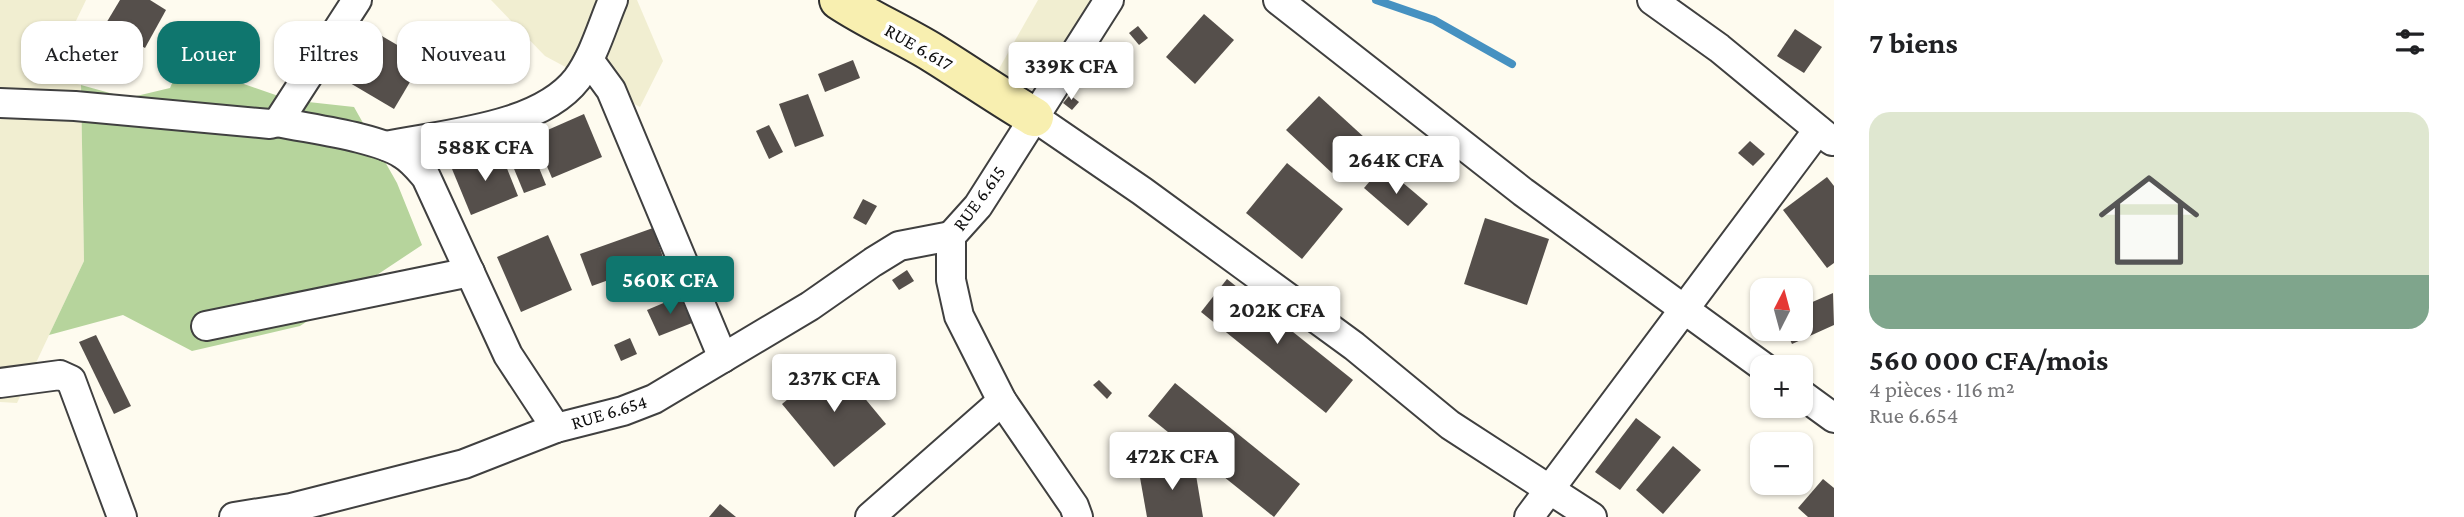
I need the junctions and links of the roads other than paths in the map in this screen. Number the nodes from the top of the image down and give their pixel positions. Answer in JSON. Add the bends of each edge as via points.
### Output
{"nodes":[{"id":1,"x":357,"y":0,"type":"edge"},
{"id":2,"x":613,"y":0,"type":"edge"},
{"id":3,"x":839,"y":0,"type":"edge"},
{"id":4,"x":1109,"y":0,"type":"edge"},
{"id":5,"x":1278,"y":0,"type":"edge"},
{"id":6,"x":1652,"y":0,"type":"edge"},
{"id":7,"x":589,"y":60,"type":"junction"},
{"id":8,"x":0,"y":103,"type":"edge"},
{"id":9,"x":1034,"y":117,"type":"junction"},
{"id":10,"x":278,"y":122,"type":"junction"},
{"id":11,"x":1826,"y":136,"type":"edge"},
{"id":12,"x":386,"y":146,"type":"junction"},
{"id":13,"x":951,"y":236,"type":"junction"},
{"id":14,"x":470,"y":272,"type":"junction"},
{"id":15,"x":1685,"y":309,"type":"junction"},
{"id":16,"x":206,"y":326,"type":"dead end"},
{"id":17,"x":1750,"y":357,"type":"edge"},
{"id":18,"x":723,"y":358,"type":"junction"},
{"id":19,"x":0,"y":383,"type":"edge"},
{"id":20,"x":1002,"y":401,"type":"junction"},
{"id":21,"x":1813,"y":403,"type":"edge"},
{"id":22,"x":1834,"y":418,"type":"edge"},
{"id":23,"x":556,"y":428,"type":"junction"},
{"id":24,"x":1550,"y":489,"type":"junction"},
{"id":25,"x":122,"y":517,"type":"edge"},
{"id":26,"x":234,"y":517,"type":"edge"},
{"id":27,"x":870,"y":517,"type":"edge"},
{"id":28,"x":1078,"y":517,"type":"edge"},
{"id":29,"x":1529,"y":517,"type":"edge"},
{"id":30,"x":1592,"y":517,"type":"edge"}],
"edges":[{"from":1,"to":10,"type":"street"},
{"from":2,"to":7,"type":"street"},
{"from":3,"to":9,"type":"street","name":"RUE 6.617"},
{"from":4,"to":9,"type":"street","name":"RUE 6.615"},
{"from":5,"to":15,"type":"street","via":[[1523,192]]},
{"from":6,"to":11,"type":"street"},
{"from":7,"to":12,"type":"street","via":[[553,102],[527,114]]},
{"from":7,"to":18,"type":"street","via":[[611,90]]},
{"from":8,"to":10,"type":"street"},
{"from":9,"to":13,"type":"street","name":"RUE 6.615","via":[[978,206]]},
{"from":9,"to":24,"type":"street","via":[[1354,346],[1450,425]]},
{"from":10,"to":12,"type":"street"},
{"from":11,"to":15,"type":"street"},
{"from":12,"to":14,"type":"street","via":[[404,154],[426,177]]},
{"from":13,"to":18,"type":"street","name":"RUE 6.654","via":[[899,246]]},
{"from":13,"to":20,"type":"street","name":"RUE 6.615","via":[[951,280],[959,316]]},
{"from":14,"to":16,"type":"street"},
{"from":14,"to":23,"type":"street","via":[[508,355]]},
{"from":15,"to":17,"type":"street"},
{"from":15,"to":24,"type":"street"},
{"from":18,"to":23,"type":"street","name":"RUE 6.654","via":[[654,399]]},
{"from":19,"to":25,"type":"street","via":[[60,375],[71,380]]},
{"from":20,"to":27,"type":"street"},
{"from":20,"to":28,"type":"street","name":"RUE 6.615"},
{"from":21,"to":22,"type":"street"},
{"from":23,"to":26,"type":"street","name":"RUE 6.654","via":[[464,464],[291,508]]},
{"from":24,"to":29,"type":"street"},
{"from":24,"to":30,"type":"street"}]}
